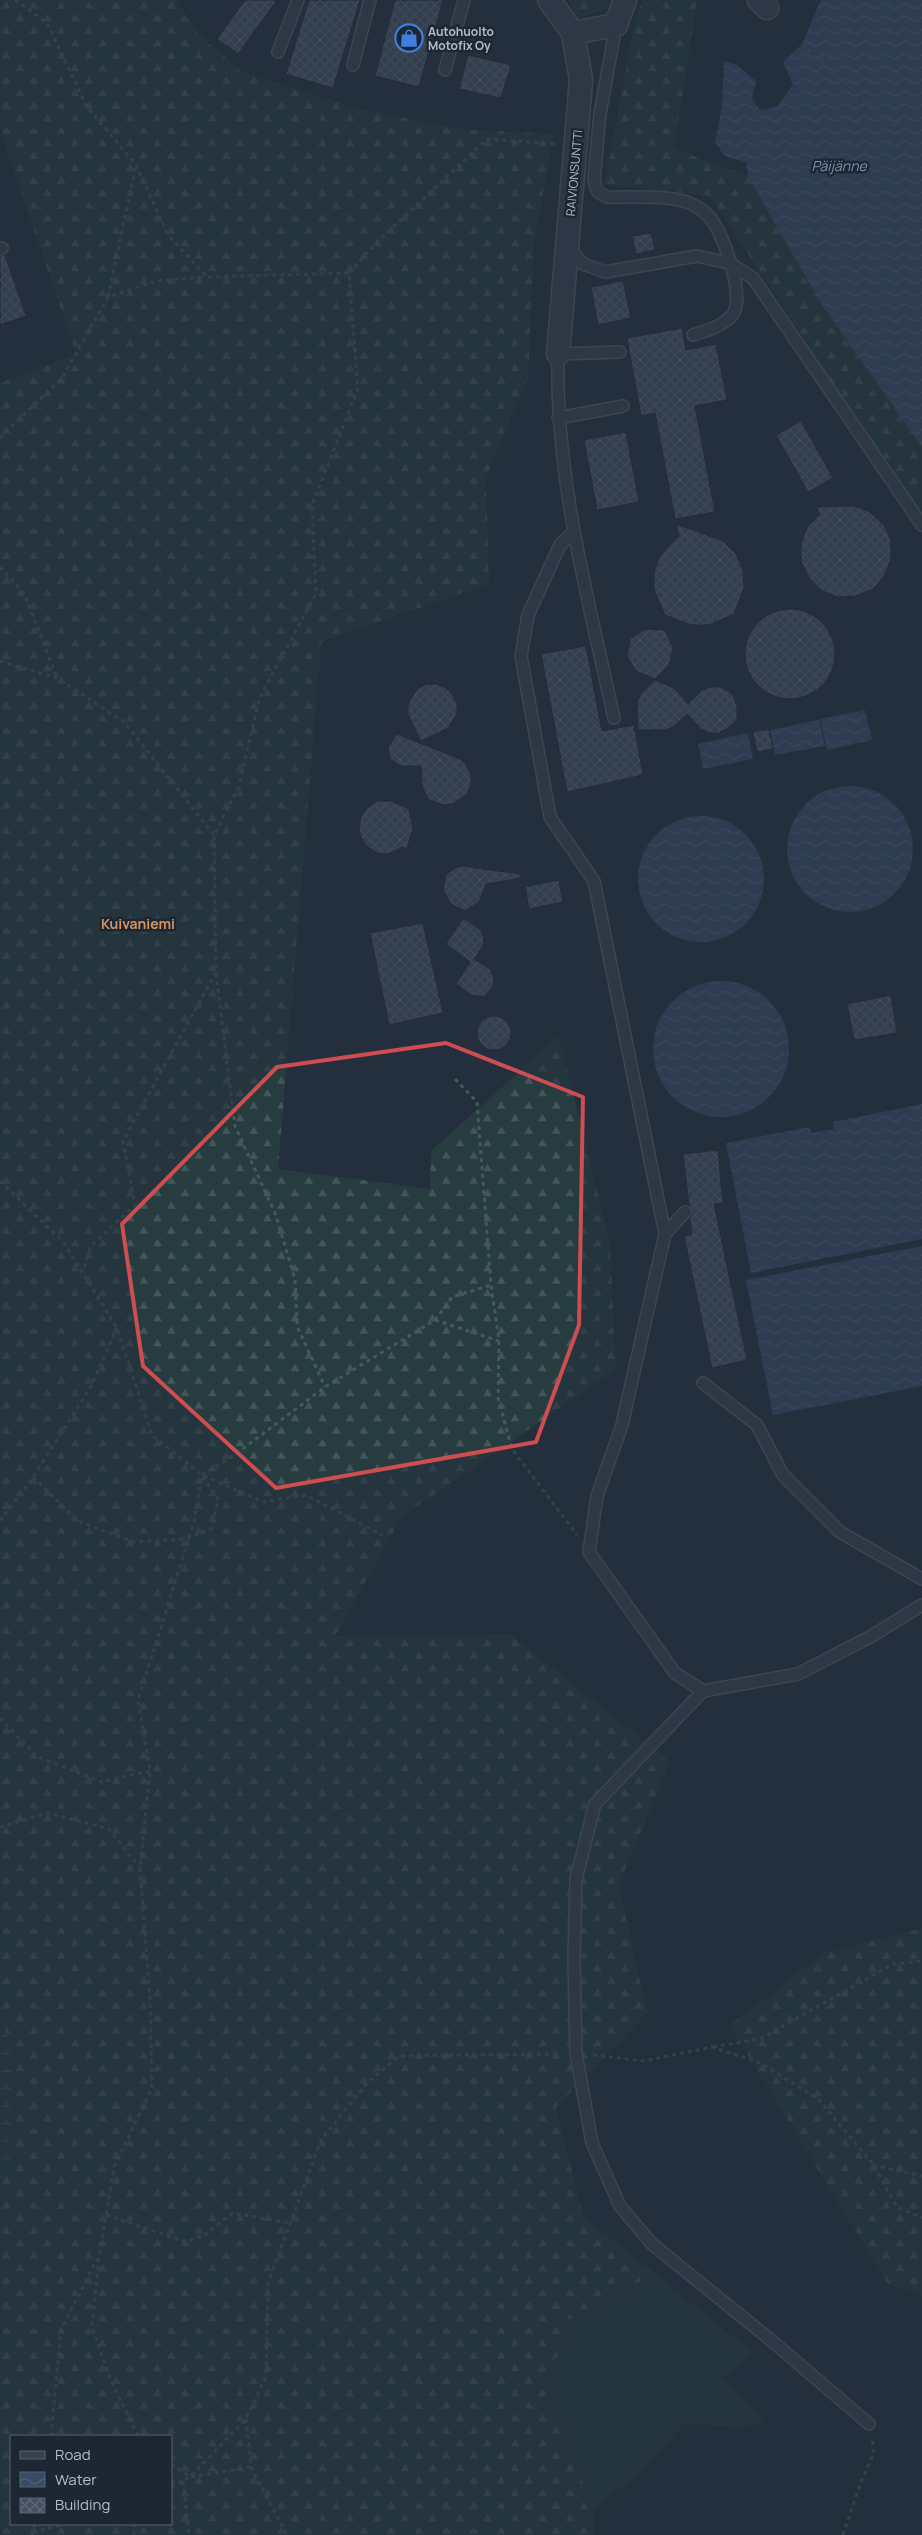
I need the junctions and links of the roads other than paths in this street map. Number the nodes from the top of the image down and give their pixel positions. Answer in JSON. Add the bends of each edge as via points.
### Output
{"nodes":[{"id":1,"x":298,"y":0,"type":"edge"},
{"id":2,"x":370,"y":0,"type":"edge"},
{"id":3,"x":464,"y":0,"type":"edge"},
{"id":4,"x":549,"y":0,"type":"edge"},
{"id":5,"x":625,"y":0,"type":"edge"},
{"id":6,"x":616,"y":25,"type":"junction"},
{"id":7,"x":573,"y":33,"type":"junction"},
{"id":8,"x":278,"y":52,"type":"dead end"},
{"id":9,"x":353,"y":65,"type":"dead end"},
{"id":10,"x":445,"y":70,"type":"dead end"},
{"id":11,"x":567,"y":246,"type":"junction"},
{"id":12,"x":729,"y":263,"type":"junction"},
{"id":13,"x":693,"y":335,"type":"dead end"},
{"id":14,"x":620,"y":352,"type":"dead end"},
{"id":15,"x":558,"y":354,"type":"junction"},
{"id":16,"x":623,"y":406,"type":"dead end"},
{"id":17,"x":558,"y":418,"type":"junction"},
{"id":18,"x":922,"y":525,"type":"edge"},
{"id":19,"x":573,"y":532,"type":"junction"},
{"id":20,"x":614,"y":718,"type":"dead end"},
{"id":21,"x":685,"y":1212,"type":"dead end"},
{"id":22,"x":665,"y":1234,"type":"junction"},
{"id":23,"x":703,"y":1383,"type":"dead end"},
{"id":24,"x":922,"y":1580,"type":"edge"},
{"id":25,"x":922,"y":1605,"type":"edge"},
{"id":26,"x":703,"y":1691,"type":"junction"},
{"id":27,"x":869,"y":2424,"type":"road end"}],
"edges":[{"from":1,"to":8,"type":"lane"},
{"from":2,"to":9,"type":"lane"},
{"from":3,"to":10,"type":"lane"},
{"from":4,"to":7,"type":"street","name":"RAIVIONSUNTTI"},
{"from":5,"to":6,"type":"street"},
{"from":6,"to":7,"type":"street"},
{"from":6,"to":12,"type":"lane","via":[[600,114],[594,180],[597,191],[606,197],[680,199],[696,206],[711,218],[722,238]]},
{"from":7,"to":11,"type":"street","name":"RAIVIONSUNTTI","via":[[581,80]]},
{"from":11,"to":12,"type":"lane","via":[[583,264],[605,272],[697,256]]},
{"from":11,"to":15,"type":"street","name":"RAIVIONSUNTTI"},
{"from":12,"to":13,"type":"lane","via":[[738,295],[733,314],[716,327]]},
{"from":12,"to":18,"type":"lane","via":[[753,278]]},
{"from":14,"to":15,"type":"lane"},
{"from":15,"to":17,"type":"lane"},
{"from":16,"to":17,"type":"lane"},
{"from":17,"to":19,"type":"lane"},
{"from":19,"to":20,"type":"lane"},
{"from":19,"to":22,"type":"lane","via":[[560,545],[528,615],[520,656],[550,817],[594,881]]},
{"from":21,"to":22,"type":"lane"},
{"from":22,"to":26,"type":"lane","via":[[622,1425],[597,1496],[589,1552],[675,1673]]},
{"from":23,"to":24,"type":"lane","via":[[757,1425],[783,1475],[840,1532]]},
{"from":25,"to":26,"type":"lane","via":[[870,1637],[798,1674]]},
{"from":26,"to":27,"type":"lane","via":[[595,1804],[576,1879],[576,2054],[592,2143],[620,2206],[652,2244]]}]}
